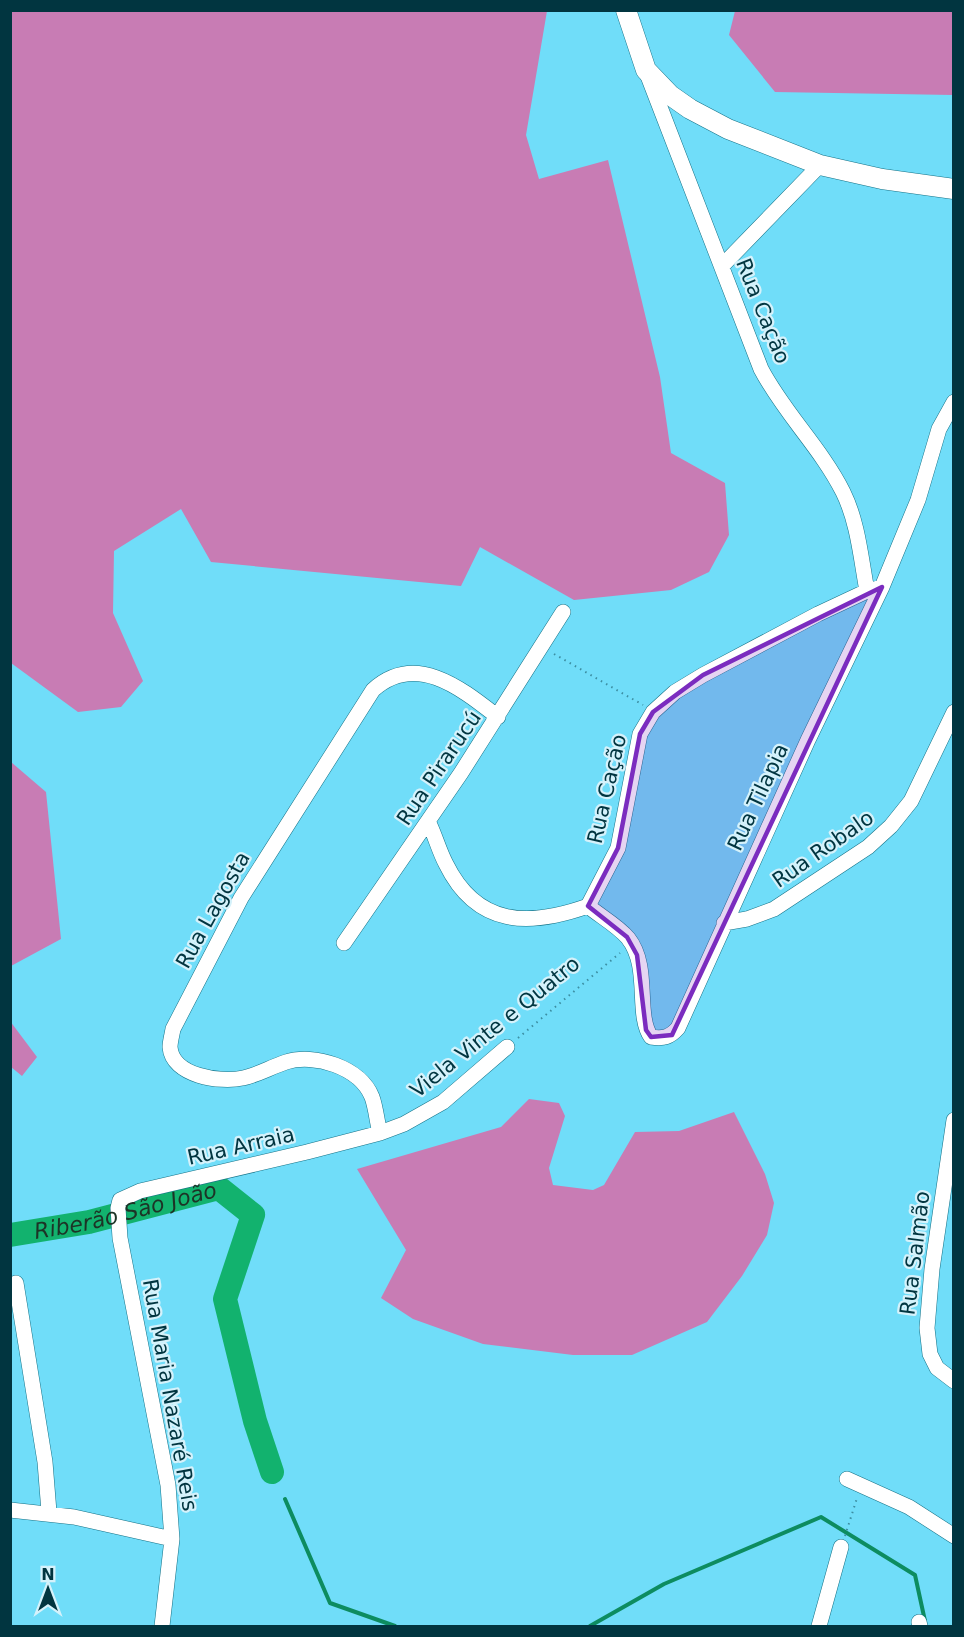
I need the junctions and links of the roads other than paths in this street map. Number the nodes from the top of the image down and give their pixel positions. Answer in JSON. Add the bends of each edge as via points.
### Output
{"nodes":[{"id":1,"x":626,"y":10,"type":"edge"},
{"id":2,"x":646,"y":70,"type":"junction"},
{"id":3,"x":820,"y":165,"type":"junction"},
{"id":4,"x":954,"y":189,"type":"edge"},
{"id":5,"x":722,"y":266,"type":"junction"},
{"id":6,"x":954,"y":402,"type":"edge"},
{"id":7,"x":882,"y":587,"type":"junction"},
{"id":8,"x":867,"y":591,"type":"junction"},
{"id":9,"x":562,"y":612,"type":"dead end"},
{"id":10,"x":954,"y":712,"type":"edge"},
{"id":11,"x":498,"y":717,"type":"junction"},
{"id":12,"x":428,"y":821,"type":"junction"},
{"id":13,"x":588,"y":906,"type":"junction"},
{"id":14,"x":724,"y":923,"type":"junction"},
{"id":15,"x":344,"y":943,"type":"dead end"},
{"id":16,"x":507,"y":1047,"type":"road end"},
{"id":17,"x":954,"y":1120,"type":"edge"},
{"id":18,"x":380,"y":1133,"type":"junction"},
{"id":19,"x":118,"y":1208,"type":"joint"},
{"id":20,"x":16,"y":1283,"type":"dead end"},
{"id":21,"x":954,"y":1381,"type":"edge"},
{"id":22,"x":854,"y":1482,"type":"road end"},
{"id":23,"x":10,"y":1510,"type":"edge"},
{"id":24,"x":49,"y":1512,"type":"junction"},
{"id":25,"x":954,"y":1536,"type":"edge"},
{"id":26,"x":172,"y":1539,"type":"junction"},
{"id":27,"x":842,"y":1543,"type":"road end"},
{"id":28,"x":162,"y":1626,"type":"edge"},
{"id":29,"x":819,"y":1626,"type":"edge"}],
"edges":[{"from":1,"to":2,"type":"street"},
{"from":2,"to":3,"type":"street","via":[[690,109],[728,129]]},
{"from":2,"to":5,"type":"street","name":"Rua Cação"},
{"from":3,"to":4,"type":"street"},
{"from":3,"to":5,"type":"street"},
{"from":5,"to":8,"type":"street","name":"Rua Cação","via":[[761,369],[845,495]]},
{"from":6,"to":7,"type":"street","name":"Rua Tilapia","via":[[939,429],[918,500]]},
{"from":7,"to":8,"type":"street","name":"Rua Cação"},
{"from":7,"to":14,"type":"street","name":"Rua Tilapia"},
{"from":8,"to":13,"type":"street","name":"Rua Cação","via":[[703,675],[652,711],[640,734],[618,848]]},
{"from":9,"to":11,"type":"street","name":"Rua Pirarucú"},
{"from":10,"to":14,"type":"street","name":"Rua Robalo","via":[[911,801],[891,826],[868,847],[774,909]]},
{"from":11,"to":12,"type":"street","name":"Rua Pirarucú"},
{"from":11,"to":18,"type":"street","name":"Rua Lagosta","via":[[464,690],[429,675],[410,672],[386,678],[309,787],[241,898],[173,1029],[173,1057],[206,1079],[243,1078],[287,1061],[309,1058],[332,1062],[364,1085],[372,1096]]},
{"from":12,"to":13,"type":"street","via":[[460,887],[481,908],[506,917],[537,920]]},
{"from":12,"to":15,"type":"street","name":"Rua Pirarucú"},
{"from":13,"to":14,"type":"street","name":"Rua Tilapia","via":[[632,944],[642,980],[646,1030],[651,1037],[662,1039],[678,1028]]},
{"from":16,"to":18,"type":"street","name":"Viela Vinte e Quatro","via":[[443,1102]]},
{"from":17,"to":21,"type":"street","name":"Rua Salmão","via":[[927,1328],[933,1361]]},
{"from":18,"to":19,"type":"street","name":"Rua Arraia","via":[[140,1191],[120,1200]]},
{"from":19,"to":26,"type":"street","name":"Rua Maria Nazaré Reis","via":[[120,1238],[168,1485]]},
{"from":20,"to":24,"type":"street","via":[[45,1462]]},
{"from":22,"to":25,"type":"street","via":[[909,1506]]},
{"from":23,"to":24,"type":"street"},
{"from":24,"to":26,"type":"street"},
{"from":26,"to":28,"type":"street","name":"Rua Maria Nazaré Reis"},
{"from":27,"to":29,"type":"street"}]}
